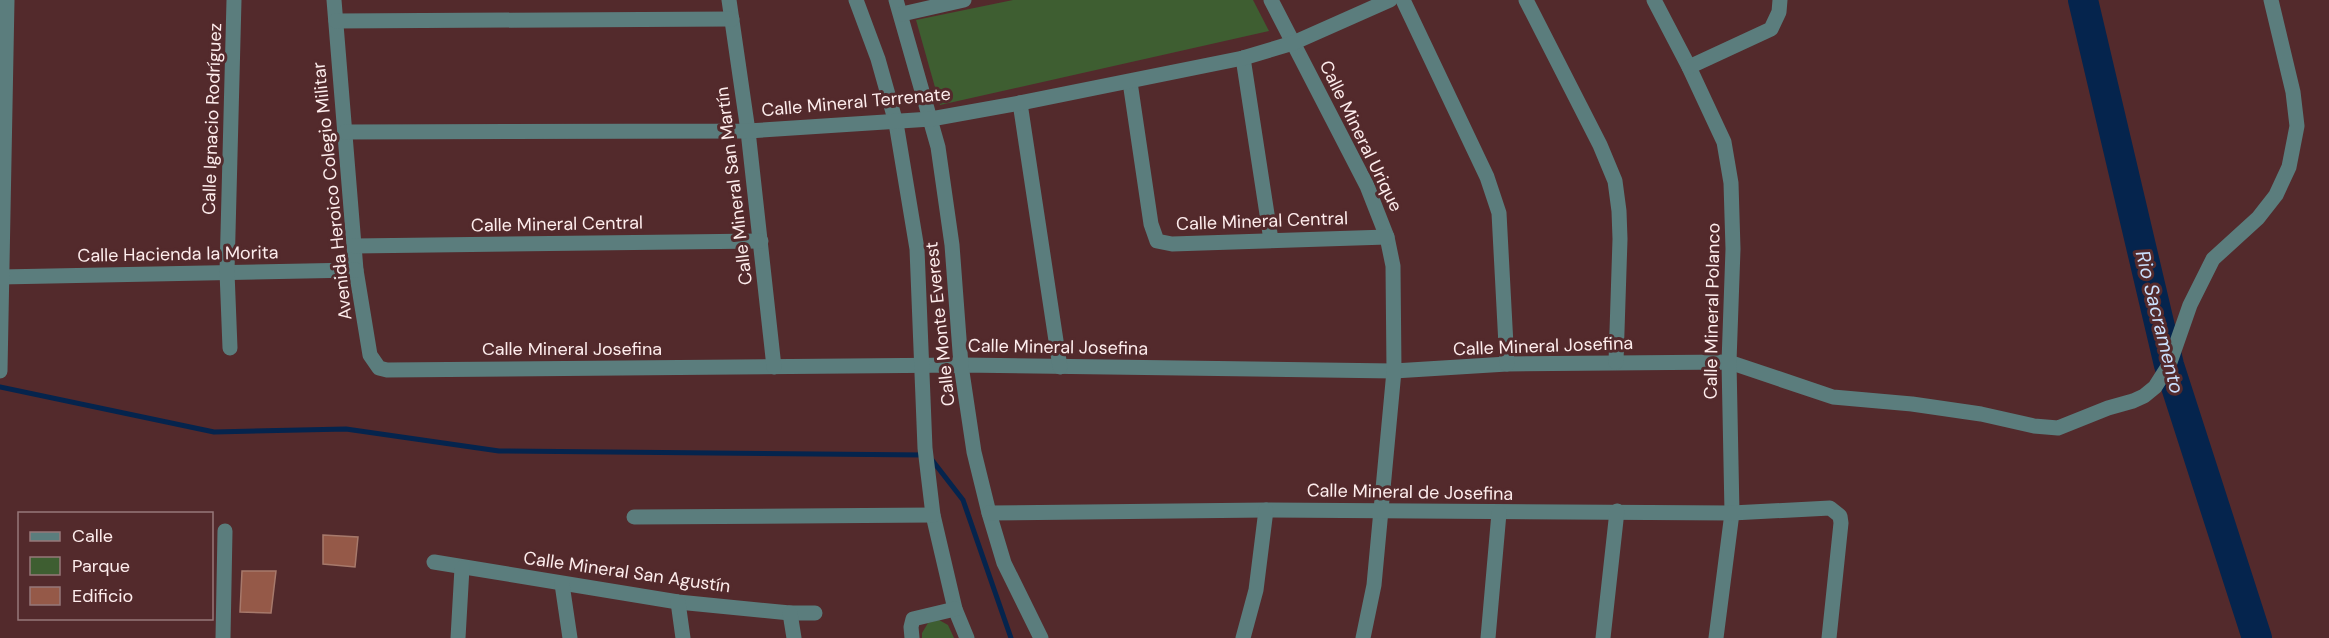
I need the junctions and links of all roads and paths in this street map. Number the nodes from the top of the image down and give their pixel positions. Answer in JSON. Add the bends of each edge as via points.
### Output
{"nodes":[{"id":1,"x":7,"y":0,"type":"edge"},
{"id":2,"x":234,"y":0,"type":"edge"},
{"id":3,"x":334,"y":0,"type":"edge"},
{"id":4,"x":729,"y":0,"type":"edge"},
{"id":5,"x":856,"y":0,"type":"edge"},
{"id":6,"x":964,"y":0,"type":"edge"},
{"id":7,"x":1271,"y":0,"type":"edge"},
{"id":8,"x":1390,"y":0,"type":"edge"},
{"id":9,"x":1403,"y":0,"type":"edge"},
{"id":10,"x":1526,"y":0,"type":"edge"},
{"id":11,"x":1654,"y":0,"type":"edge"},
{"id":12,"x":1780,"y":0,"type":"edge"},
{"id":13,"x":2271,"y":0,"type":"edge"},
{"id":14,"x":899,"y":7,"type":"edge"},
{"id":15,"x":732,"y":19,"type":"junction"},
{"id":16,"x":336,"y":21,"type":"junction"},
{"id":17,"x":1293,"y":43,"type":"junction"},
{"id":18,"x":1243,"y":58,"type":"junction"},
{"id":19,"x":1689,"y":67,"type":"junction"},
{"id":20,"x":1130,"y":82,"type":"junction"},
{"id":21,"x":1020,"y":104,"type":"junction"},
{"id":22,"x":930,"y":119,"type":"junction"},
{"id":23,"x":896,"y":123,"type":"junction"},
{"id":24,"x":748,"y":131,"type":"junction"},
{"id":25,"x":345,"y":132,"type":"junction"},
{"id":26,"x":1387,"y":237,"type":"junction"},
{"id":27,"x":1271,"y":240,"type":"junction"},
{"id":28,"x":761,"y":241,"type":"junction"},
{"id":29,"x":354,"y":246,"type":"junction"},
{"id":30,"x":356,"y":270,"type":"junction"},
{"id":31,"x":227,"y":272,"type":"junction"},
{"id":32,"x":2,"y":278,"type":"edge"},
{"id":33,"x":230,"y":348,"type":"dead end"},
{"id":34,"x":1616,"y":362,"type":"junction"},
{"id":35,"x":1729,"y":362,"type":"junction"},
{"id":36,"x":1507,"y":364,"type":"junction"},
{"id":37,"x":961,"y":365,"type":"junction"},
{"id":38,"x":774,"y":367,"type":"junction"},
{"id":39,"x":922,"y":367,"type":"junction"},
{"id":40,"x":1060,"y":367,"type":"junction"},
{"id":41,"x":387,"y":370,"type":"joint"},
{"id":42,"x":0,"y":371,"type":"edge"},
{"id":43,"x":1394,"y":371,"type":"junction"},
{"id":44,"x":1266,"y":510,"type":"junction"},
{"id":45,"x":1381,"y":510,"type":"junction"},
{"id":46,"x":1617,"y":511,"type":"junction"},
{"id":47,"x":989,"y":513,"type":"junction"},
{"id":48,"x":1499,"y":513,"type":"junction"},
{"id":49,"x":1732,"y":513,"type":"junction"},
{"id":50,"x":933,"y":515,"type":"junction"},
{"id":51,"x":634,"y":517,"type":"dead end"},
{"id":52,"x":225,"y":531,"type":"dead end"},
{"id":53,"x":434,"y":562,"type":"dead end"},
{"id":54,"x":462,"y":568,"type":"junction"},
{"id":55,"x":562,"y":584,"type":"junction"},
{"id":56,"x":678,"y":602,"type":"junction"},
{"id":57,"x":955,"y":609,"type":"junction"},
{"id":58,"x":790,"y":613,"type":"junction"},
{"id":59,"x":815,"y":613,"type":"dead end"},
{"id":60,"x":223,"y":638,"type":"edge"},
{"id":61,"x":458,"y":638,"type":"edge"},
{"id":62,"x":570,"y":638,"type":"edge"},
{"id":63,"x":683,"y":638,"type":"edge"},
{"id":64,"x":794,"y":638,"type":"edge"},
{"id":65,"x":912,"y":638,"type":"edge"},
{"id":66,"x":967,"y":638,"type":"edge"},
{"id":67,"x":1041,"y":638,"type":"edge"},
{"id":68,"x":1243,"y":638,"type":"edge"},
{"id":69,"x":1363,"y":638,"type":"edge"},
{"id":70,"x":1488,"y":638,"type":"edge"},
{"id":71,"x":1603,"y":638,"type":"edge"},
{"id":72,"x":1716,"y":638,"type":"edge"},
{"id":73,"x":1829,"y":638,"type":"edge"}],
"edges":[{"from":1,"to":32,"type":"street"},
{"from":2,"to":31,"type":"street","name":"Calle Ignacio Rodríguez"},
{"from":3,"to":16,"type":"street","name":"Avenida Heroico Colegio Militar"},
{"from":4,"to":15,"type":"street","name":"Calle Mineral San Martín"},
{"from":5,"to":23,"type":"street","name":"Calle Monte Everest"},
{"from":6,"to":14,"type":"street"},
{"from":7,"to":17,"type":"street","name":"Calle Mineral Urique"},
{"from":8,"to":17,"type":"street","name":"Calle Mineral Terrenate"},
{"from":9,"to":36,"type":"street","via":[[1487,177],[1499,213]]},
{"from":10,"to":34,"type":"street","via":[[1615,181],[1620,239]]},
{"from":11,"to":19,"type":"street","name":"Calle Mineral Polanco"},
{"from":12,"to":19,"type":"street","via":[[1771,29]]},
{"from":13,"to":35,"type":"street","name":"Calle Mineral Josefina","via":[[2295,109],[2295,140],[2289,167],[2276,195],[2258,218],[2213,259],[2190,304],[2169,365],[2145,396],[2058,428],[1912,404],[1833,397]]},
{"from":14,"to":22,"type":"street","name":"Calle Monte Everest"},
{"from":15,"to":16,"type":"street"},
{"from":15,"to":24,"type":"street","name":"Calle Mineral San Martín"},
{"from":16,"to":25,"type":"street","name":"Avenida Heroico Colegio Militar"},
{"from":17,"to":18,"type":"street","name":"Calle Mineral Terrenate"},
{"from":17,"to":26,"type":"street","name":"Calle Mineral Urique","via":[[1355,160]]},
{"from":18,"to":20,"type":"street","name":"Calle Mineral Terrenate"},
{"from":18,"to":27,"type":"street"},
{"from":19,"to":35,"type":"street","name":"Calle Mineral Polanco","via":[[1724,142],[1731,183]]},
{"from":20,"to":21,"type":"street","name":"Calle Mineral Terrenate"},
{"from":20,"to":27,"type":"street","name":"Calle Mineral Central","via":[[1157,242]]},
{"from":21,"to":22,"type":"street","name":"Calle Mineral Terrenate"},
{"from":21,"to":40,"type":"street"},
{"from":22,"to":23,"type":"street","name":"Calle Mineral Terrenate"},
{"from":22,"to":37,"type":"street","name":"Calle Monte Everest","via":[[938,147],[952,245]]},
{"from":23,"to":24,"type":"street","name":"Calle Mineral Terrenate"},
{"from":23,"to":39,"type":"street","name":"Calle Monte Everest","via":[[917,249]]},
{"from":24,"to":25,"type":"street","name":"Calle Mineral Terrenate"},
{"from":24,"to":28,"type":"street","name":"Calle Mineral San Martín"},
{"from":25,"to":29,"type":"street","name":"Avenida Heroico Colegio Militar"},
{"from":26,"to":27,"type":"street","name":"Calle Mineral Central"},
{"from":26,"to":43,"type":"street","name":"Calle Mineral Urique","via":[[1393,266]]},
{"from":28,"to":29,"type":"street","name":"Calle Mineral Central"},
{"from":28,"to":38,"type":"street","name":"Calle Mineral San Martín"},
{"from":29,"to":30,"type":"street","name":"Avenida Heroico Colegio Militar"},
{"from":30,"to":31,"type":"street","name":"Calle Hacienda la Morita"},
{"from":30,"to":41,"type":"street","name":"Avenida Heroico Colegio Militar","via":[[370,355],[379,368]]},
{"from":31,"to":32,"type":"street","name":"Calle Hacienda la Morita"},
{"from":31,"to":33,"type":"street","name":"Calle Ignacio Rodríguez"},
{"from":32,"to":42,"type":"street"},
{"from":34,"to":35,"type":"street","name":"Calle Mineral Josefina"},
{"from":34,"to":36,"type":"street","name":"Calle Mineral Josefina"},
{"from":35,"to":49,"type":"street","name":"Calle Mineral Polanco"},
{"from":36,"to":43,"type":"street","name":"Calle Mineral Josefina"},
{"from":37,"to":39,"type":"street","name":"Calle Mineral Josefina"},
{"from":37,"to":40,"type":"street","name":"Calle Mineral Josefina"},
{"from":37,"to":47,"type":"street","name":"Calle Monte Everest","via":[[974,452]]},
{"from":38,"to":39,"type":"street","name":"Calle Mineral Josefina"},
{"from":38,"to":41,"type":"street","name":"Calle Mineral Josefina"},
{"from":39,"to":50,"type":"street","name":"Calle Monte Everest","via":[[925,448]]},
{"from":40,"to":43,"type":"street","name":"Calle Mineral Josefina"},
{"from":43,"to":45,"type":"street","name":"Calle Mineral Urique"},
{"from":44,"to":45,"type":"street","name":"Calle Mineral de Josefina"},
{"from":44,"to":47,"type":"street","name":"Calle Mineral de Josefina"},
{"from":44,"to":68,"type":"street","via":[[1256,590]]},
{"from":45,"to":48,"type":"street","name":"Calle Mineral de Josefina"},
{"from":45,"to":69,"type":"street","name":"Calle Mineral Urique","via":[[1374,585]]},
{"from":46,"to":48,"type":"street","name":"Calle Mineral de Josefina"},
{"from":46,"to":49,"type":"street","name":"Calle Mineral de Josefina"},
{"from":46,"to":71,"type":"street"},
{"from":47,"to":67,"type":"street","name":"Calle Monte Everest","via":[[1004,562]]},
{"from":48,"to":70,"type":"street"},
{"from":49,"to":72,"type":"street","name":"Calle Mineral Polanco"},
{"from":49,"to":73,"type":"street","name":"Calle Mineral de Josefina","via":[[1830,508],[1840,516]]},
{"from":50,"to":51,"type":"street"},
{"from":50,"to":57,"type":"street","name":"Calle Monte Everest"},
{"from":52,"to":60,"type":"street"},
{"from":53,"to":54,"type":"street","name":"Calle Mineral San Agustín"},
{"from":54,"to":55,"type":"street","name":"Calle Mineral San Agustín"},
{"from":54,"to":61,"type":"street"},
{"from":55,"to":56,"type":"street","name":"Calle Mineral San Agustín"},
{"from":55,"to":62,"type":"street"},
{"from":56,"to":58,"type":"street","name":"Calle Mineral San Agustín"},
{"from":56,"to":63,"type":"street"},
{"from":57,"to":65,"type":"street","via":[[912,620]]},
{"from":57,"to":66,"type":"street","name":"Calle Monte Everest"},
{"from":58,"to":59,"type":"street","name":"Calle Mineral San Agustín"},
{"from":58,"to":64,"type":"street"}]}
